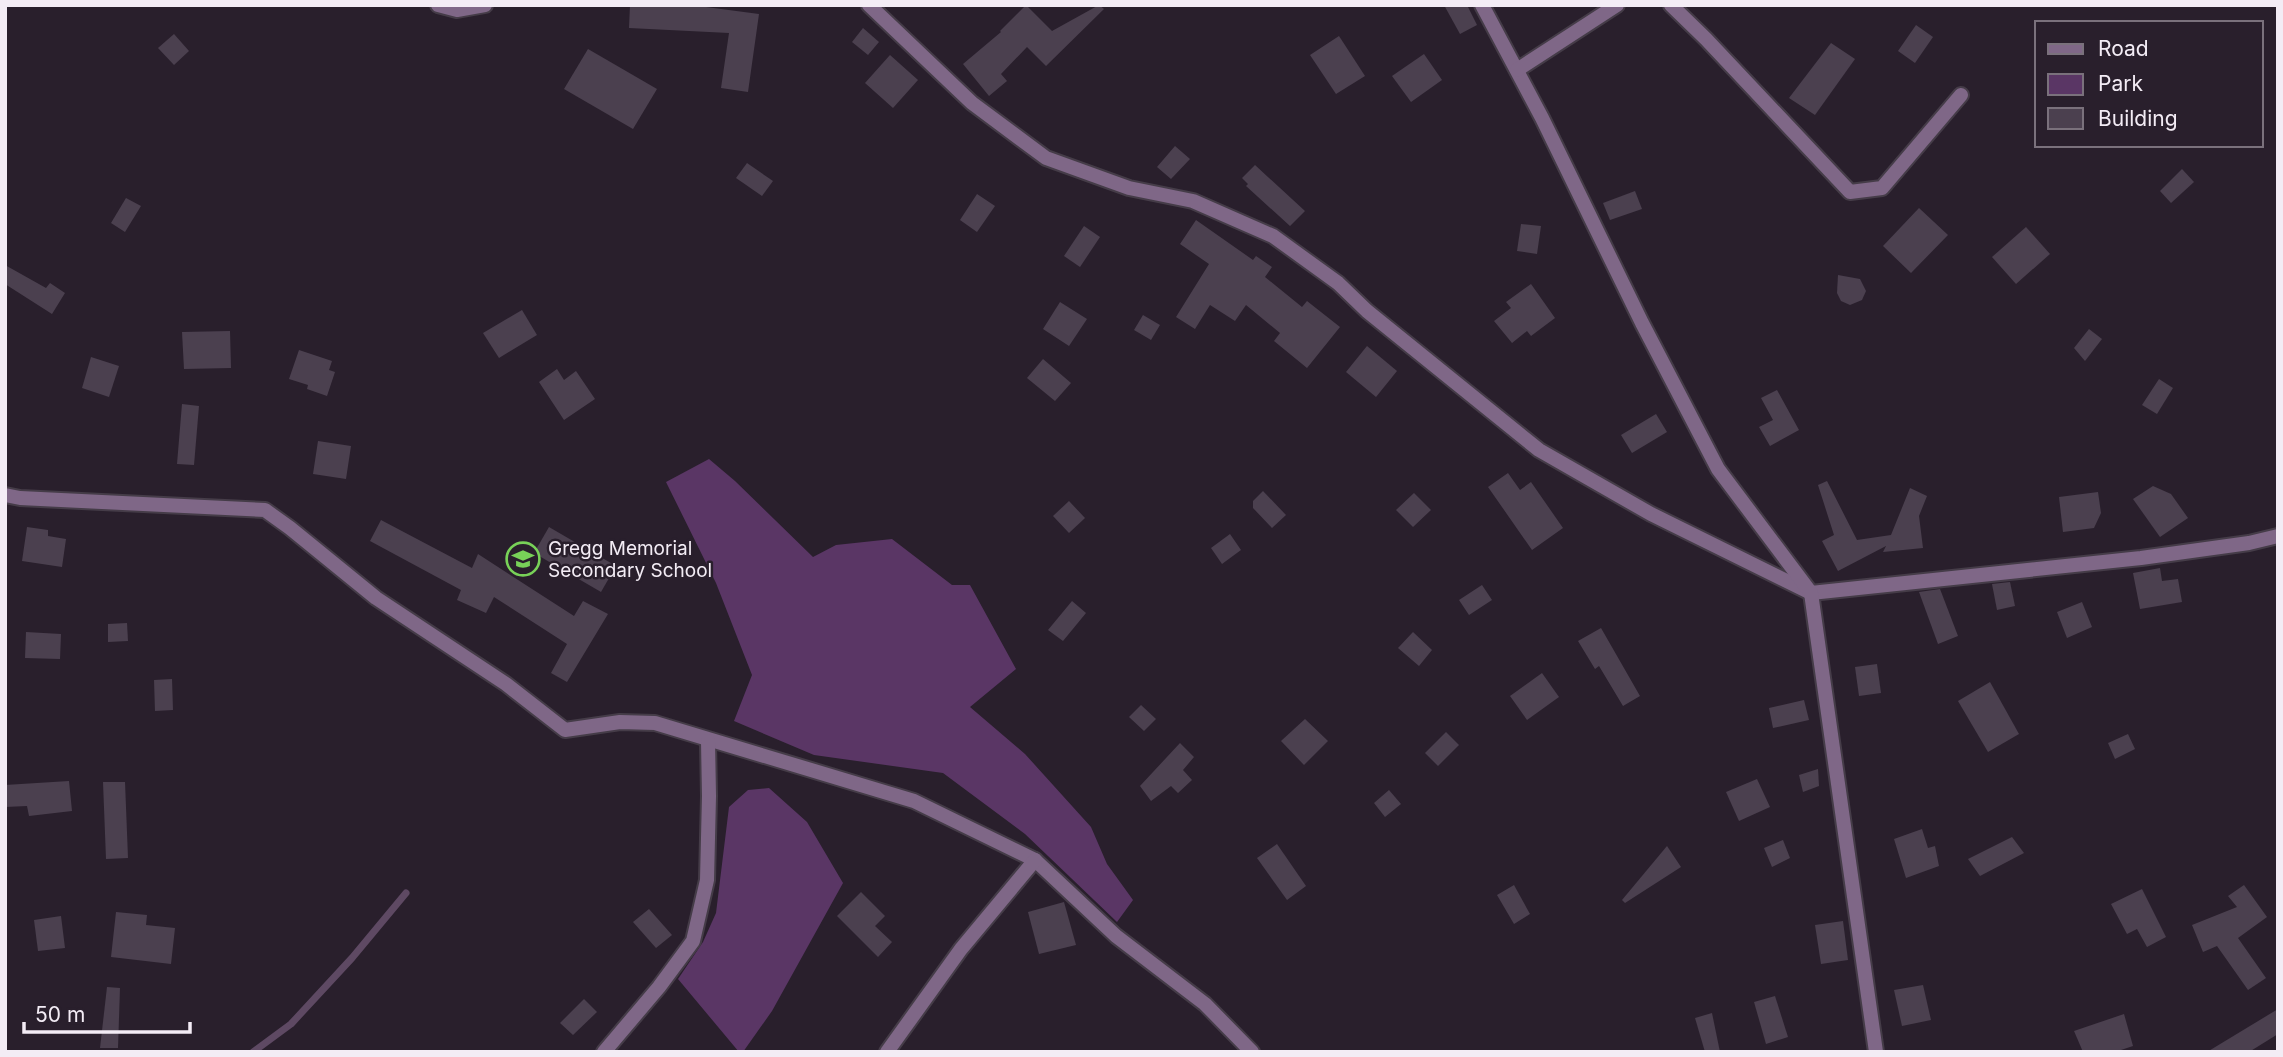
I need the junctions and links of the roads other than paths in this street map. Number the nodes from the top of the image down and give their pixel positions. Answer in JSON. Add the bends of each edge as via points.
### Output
{"nodes":[{"id":1,"x":438,"y":5,"type":"edge"},
{"id":2,"x":485,"y":5,"type":"edge"},
{"id":3,"x":869,"y":5,"type":"edge"},
{"id":4,"x":1482,"y":5,"type":"edge"},
{"id":5,"x":1617,"y":5,"type":"edge"},
{"id":6,"x":1671,"y":5,"type":"edge"},
{"id":7,"x":1517,"y":70,"type":"junction"},
{"id":8,"x":1961,"y":95,"type":"dead end"},
{"id":9,"x":5,"y":495,"type":"edge"},
{"id":10,"x":2278,"y":536,"type":"edge"},
{"id":11,"x":1811,"y":593,"type":"junction"},
{"id":12,"x":708,"y":741,"type":"junction"},
{"id":13,"x":1035,"y":860,"type":"junction"},
{"id":14,"x":604,"y":1052,"type":"edge"},
{"id":15,"x":887,"y":1052,"type":"edge"},
{"id":16,"x":1252,"y":1052,"type":"edge"},
{"id":17,"x":1876,"y":1052,"type":"edge"}],
"edges":[{"from":1,"to":2,"type":"street","via":[[457,10]]},
{"from":3,"to":11,"type":"street","via":[[972,103],[1046,158],[1129,188],[1193,201],[1273,236],[1338,283],[1539,450],[1651,514]]},
{"from":4,"to":7,"type":"street"},
{"from":5,"to":7,"type":"street"},
{"from":6,"to":8,"type":"street","via":[[1850,192],[1882,188]]},
{"from":7,"to":11,"type":"street","via":[[1718,469]]},
{"from":9,"to":12,"type":"street","via":[[265,510],[376,598],[506,684],[565,730],[620,722],[654,723]]},
{"from":10,"to":11,"type":"street","via":[[2141,558]]},
{"from":11,"to":17,"type":"street"},
{"from":12,"to":13,"type":"street","via":[[914,801]]},
{"from":12,"to":14,"type":"street","via":[[707,880],[693,941]]},
{"from":13,"to":15,"type":"street","via":[[961,949]]},
{"from":13,"to":16,"type":"street","via":[[1116,936],[1205,1004]]}]}
